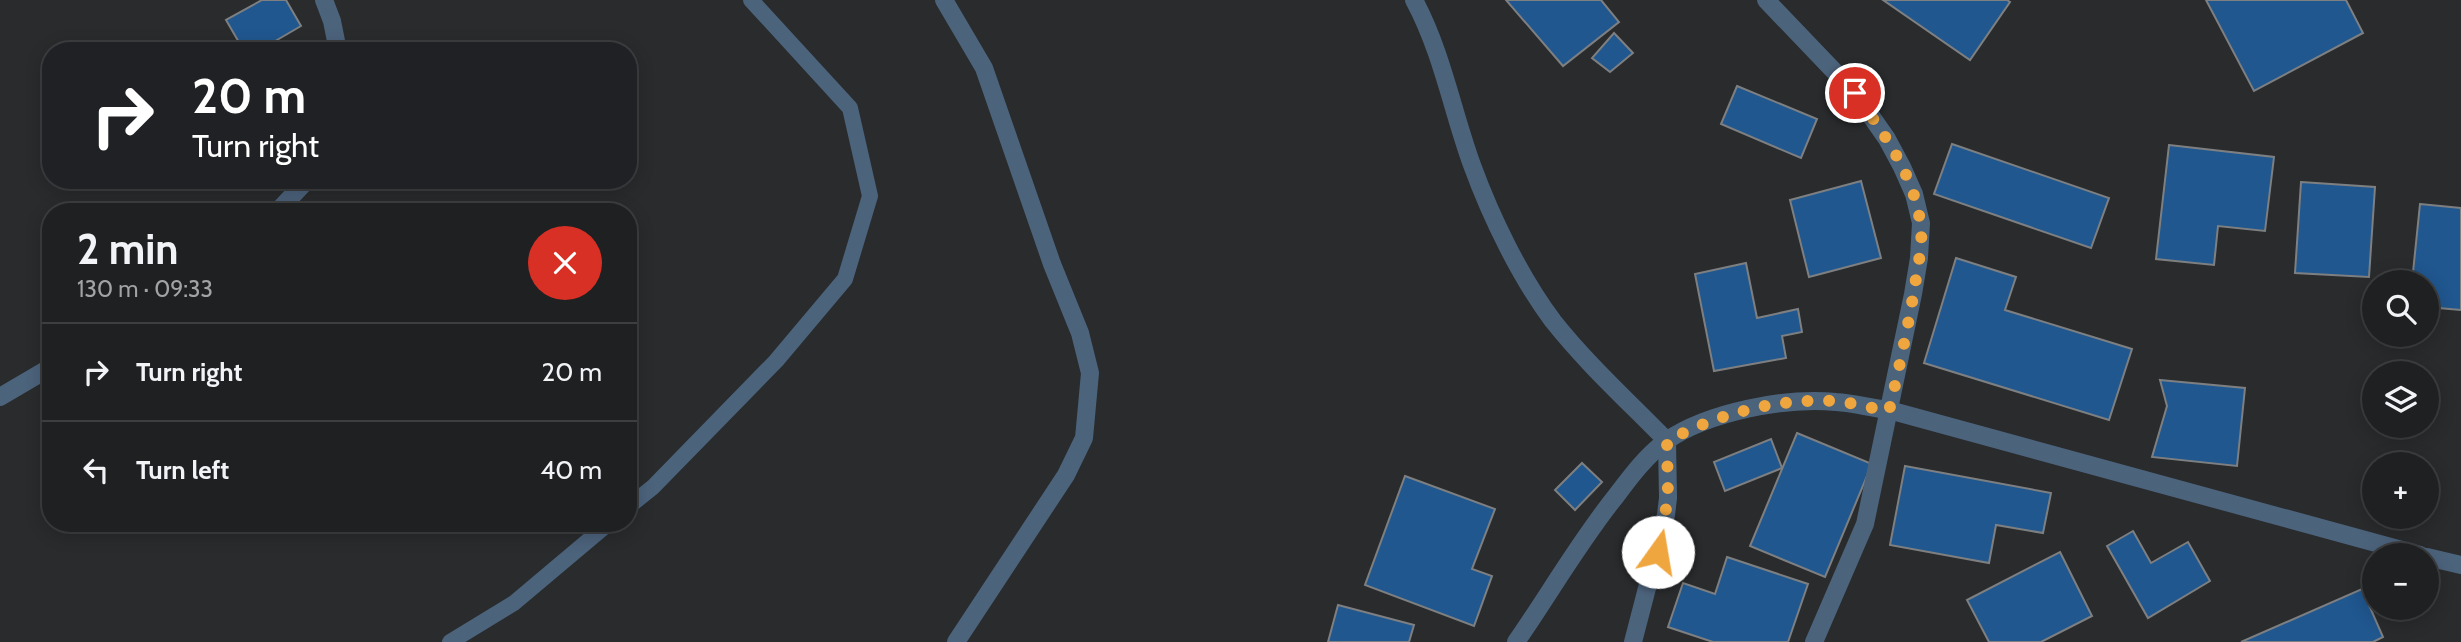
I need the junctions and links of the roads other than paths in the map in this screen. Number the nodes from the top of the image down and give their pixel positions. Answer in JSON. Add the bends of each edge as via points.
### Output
{"nodes":[{"id":1,"x":324,"y":0,"type":"edge"},
{"id":2,"x":751,"y":0,"type":"edge"},
{"id":3,"x":944,"y":0,"type":"edge"},
{"id":4,"x":1414,"y":0,"type":"edge"},
{"id":5,"x":1766,"y":0,"type":"edge"},
{"id":6,"x":336,"y":42,"type":"edge"},
{"id":7,"x":299,"y":189,"type":"edge"},
{"id":8,"x":285,"y":203,"type":"edge"},
{"id":9,"x":42,"y":372,"type":"edge"},
{"id":10,"x":1,"y":397,"type":"edge"},
{"id":11,"x":1889,"y":411,"type":"junction"},
{"id":12,"x":1667,"y":441,"type":"junction"},
{"id":13,"x":637,"y":500,"type":"edge"},
{"id":14,"x":598,"y":532,"type":"edge"},
{"id":15,"x":2376,"y":543,"type":"edge"},
{"id":16,"x":2439,"y":560,"type":"edge"},
{"id":17,"x":2461,"y":565,"type":"edge"},
{"id":18,"x":450,"y":642,"type":"edge"},
{"id":19,"x":956,"y":642,"type":"edge"},
{"id":20,"x":1516,"y":642,"type":"edge"},
{"id":21,"x":1633,"y":642,"type":"edge"},
{"id":22,"x":1814,"y":642,"type":"edge"}],
"edges":[{"from":1,"to":6,"type":"street"},
{"from":2,"to":13,"type":"lane","via":[[850,108],[870,196],[845,279],[776,361]]},
{"from":3,"to":19,"type":"street","via":[[984,68],[1080,333],[1090,373],[1084,438],[1066,475]]},
{"from":4,"to":12,"type":"street","via":[[1437,48],[1472,166],[1538,299],[1574,345]]},
{"from":5,"to":11,"type":"street","via":[[1855,93],[1886,139],[1914,194],[1921,223],[1919,258]]},
{"from":7,"to":8,"type":"street"},
{"from":9,"to":10,"type":"street"},
{"from":11,"to":12,"type":"street","via":[[1835,401],[1779,404],[1737,411]]},
{"from":11,"to":15,"type":"street"},
{"from":11,"to":22,"type":"street","via":[[1865,524]]},
{"from":12,"to":20,"type":"street","via":[[1639,466],[1594,524]]},
{"from":12,"to":21,"type":"street","via":[[1666,515]]},
{"from":14,"to":18,"type":"lane","via":[[514,603]]},
{"from":16,"to":17,"type":"street"}]}
